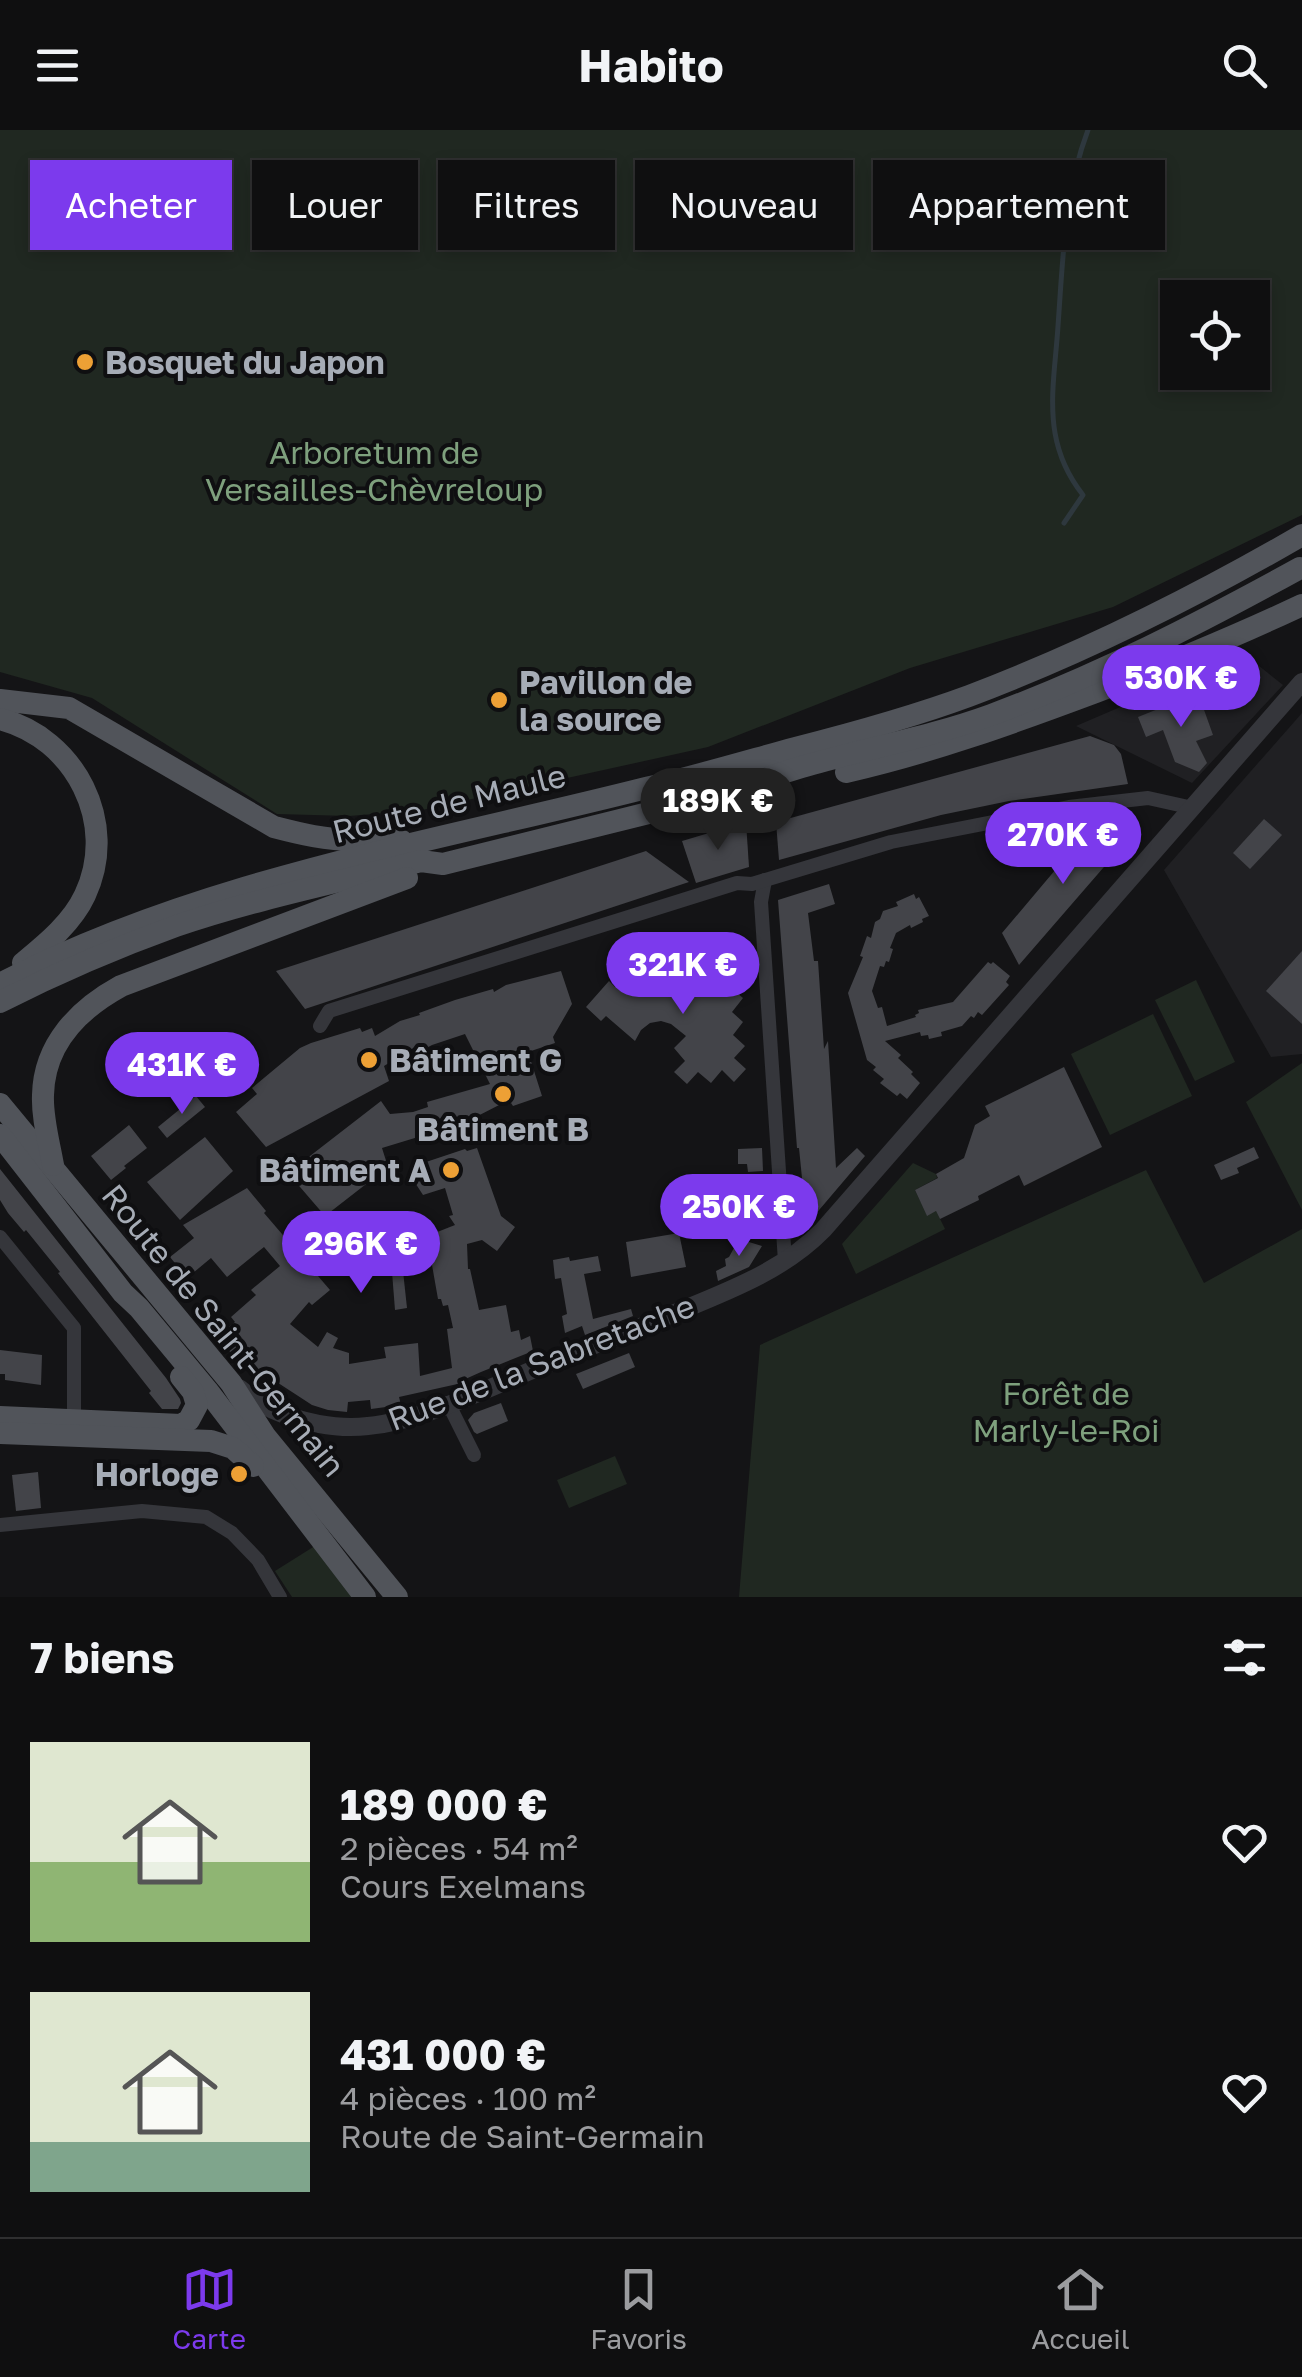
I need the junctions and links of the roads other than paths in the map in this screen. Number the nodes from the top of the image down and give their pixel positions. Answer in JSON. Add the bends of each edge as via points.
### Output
{"nodes":[{"id":1,"x":1302,"y":535,"type":"edge"},
{"id":2,"x":1301,"y":561,"type":"edge"},
{"id":3,"x":1232,"y":576,"type":"junction"},
{"id":4,"x":1302,"y":605,"type":"edge"},
{"id":5,"x":1302,"y":682,"type":"edge"},
{"id":6,"x":0,"y":700,"type":"edge"},
{"id":7,"x":0,"y":718,"type":"edge"},
{"id":8,"x":729,"y":793,"type":"junction"},
{"id":9,"x":1193,"y":808,"type":"junction"},
{"id":10,"x":420,"y":844,"type":"junction"},
{"id":11,"x":443,"y":864,"type":"junction"},
{"id":12,"x":765,"y":880,"type":"junction"},
{"id":13,"x":0,"y":983,"type":"edge"},
{"id":14,"x":0,"y":1002,"type":"edge"},
{"id":15,"x":320,"y":1026,"type":"dead end"},
{"id":16,"x":0,"y":1104,"type":"edge"},
{"id":17,"x":0,"y":1136,"type":"edge"},
{"id":18,"x":54,"y":1171,"type":"junction"},
{"id":19,"x":0,"y":1237,"type":"edge"},
{"id":20,"x":785,"y":1261,"type":"junction"},
{"id":21,"x":123,"y":1292,"type":"junction"},
{"id":22,"x":231,"y":1383,"type":"junction"},
{"id":23,"x":448,"y":1403,"type":"junction"},
{"id":24,"x":0,"y":1416,"type":"edge"},
{"id":25,"x":74,"y":1420,"type":"junction"},
{"id":26,"x":0,"y":1433,"type":"edge"},
{"id":27,"x":474,"y":1455,"type":"dead end"},
{"id":28,"x":272,"y":1476,"type":"junction"},
{"id":29,"x":0,"y":1525,"type":"edge"},
{"id":30,"x":280,"y":1597,"type":"edge"},
{"id":31,"x":365,"y":1597,"type":"edge"},
{"id":32,"x":397,"y":1597,"type":"edge"}],
"edges":[{"from":1,"to":3,"type":"main road","name":"Route de Maule"},
{"from":2,"to":3,"type":"main road"},
{"from":2,"to":8,"type":"main road","name":"Route de Maule","via":[[1204,621],[989,716]]},
{"from":3,"to":10,"type":"main road","name":"Route de Maule","via":[[1098,643],[893,722]]},
{"from":4,"to":8,"type":"main road","via":[[997,730],[908,758]]},
{"from":5,"to":9,"type":"street","name":"Rue de la Sabretache"},
{"from":6,"to":10,"type":"main road","via":[[69,708],[274,827]]},
{"from":7,"to":13,"type":"main road","via":[[37,734],[74,770],[88,796],[97,847],[85,895],[69,920]]},
{"from":8,"to":11,"type":"main road","name":"Route de Maule"},
{"from":9,"to":12,"type":"street","via":[[1148,798],[1069,808],[890,842]]},
{"from":9,"to":20,"type":"street","name":"Rue de la Sabretache","via":[[823,1230]]},
{"from":10,"to":13,"type":"main road","name":"Route de Maule","via":[[175,909]]},
{"from":11,"to":14,"type":"main road","name":"Route de Maule","via":[[420,861],[178,926]]},
{"from":11,"to":18,"type":"main road","via":[[102,996],[56,1043],[46,1070],[44,1120]]},
{"from":12,"to":15,"type":"street","via":[[737,883],[329,1011]]},
{"from":12,"to":20,"type":"street","via":[[761,902]]},
{"from":16,"to":18,"type":"main road","name":"Route de Saint-Germain"},
{"from":17,"to":21,"type":"main road","name":"Route de Saint-Germain"},
{"from":18,"to":22,"type":"main road","name":"Route de Saint-Germain"},
{"from":19,"to":25,"type":"street","via":[[74,1328]]},
{"from":20,"to":23,"type":"street","name":"Rue de la Sabretache"},
{"from":21,"to":25,"type":"main road","via":[[130,1315],[193,1392],[194,1412],[171,1426]]},
{"from":21,"to":28,"type":"main road","name":"Route de Saint-Germain"},
{"from":22,"to":23,"type":"street","name":"Rue de la Sabretache","via":[[266,1408],[337,1426],[395,1422]]},
{"from":22,"to":32,"type":"main road","name":"Route de Saint-Germain","via":[[265,1436]]},
{"from":23,"to":27,"type":"street"},
{"from":24,"to":25,"type":"main road"},
{"from":26,"to":28,"type":"main road","via":[[211,1442],[233,1448],[263,1476]]},
{"from":28,"to":31,"type":"main road","name":"Route de Saint-Germain"},
{"from":29,"to":30,"type":"street","via":[[142,1511],[206,1517],[258,1560]]}]}
